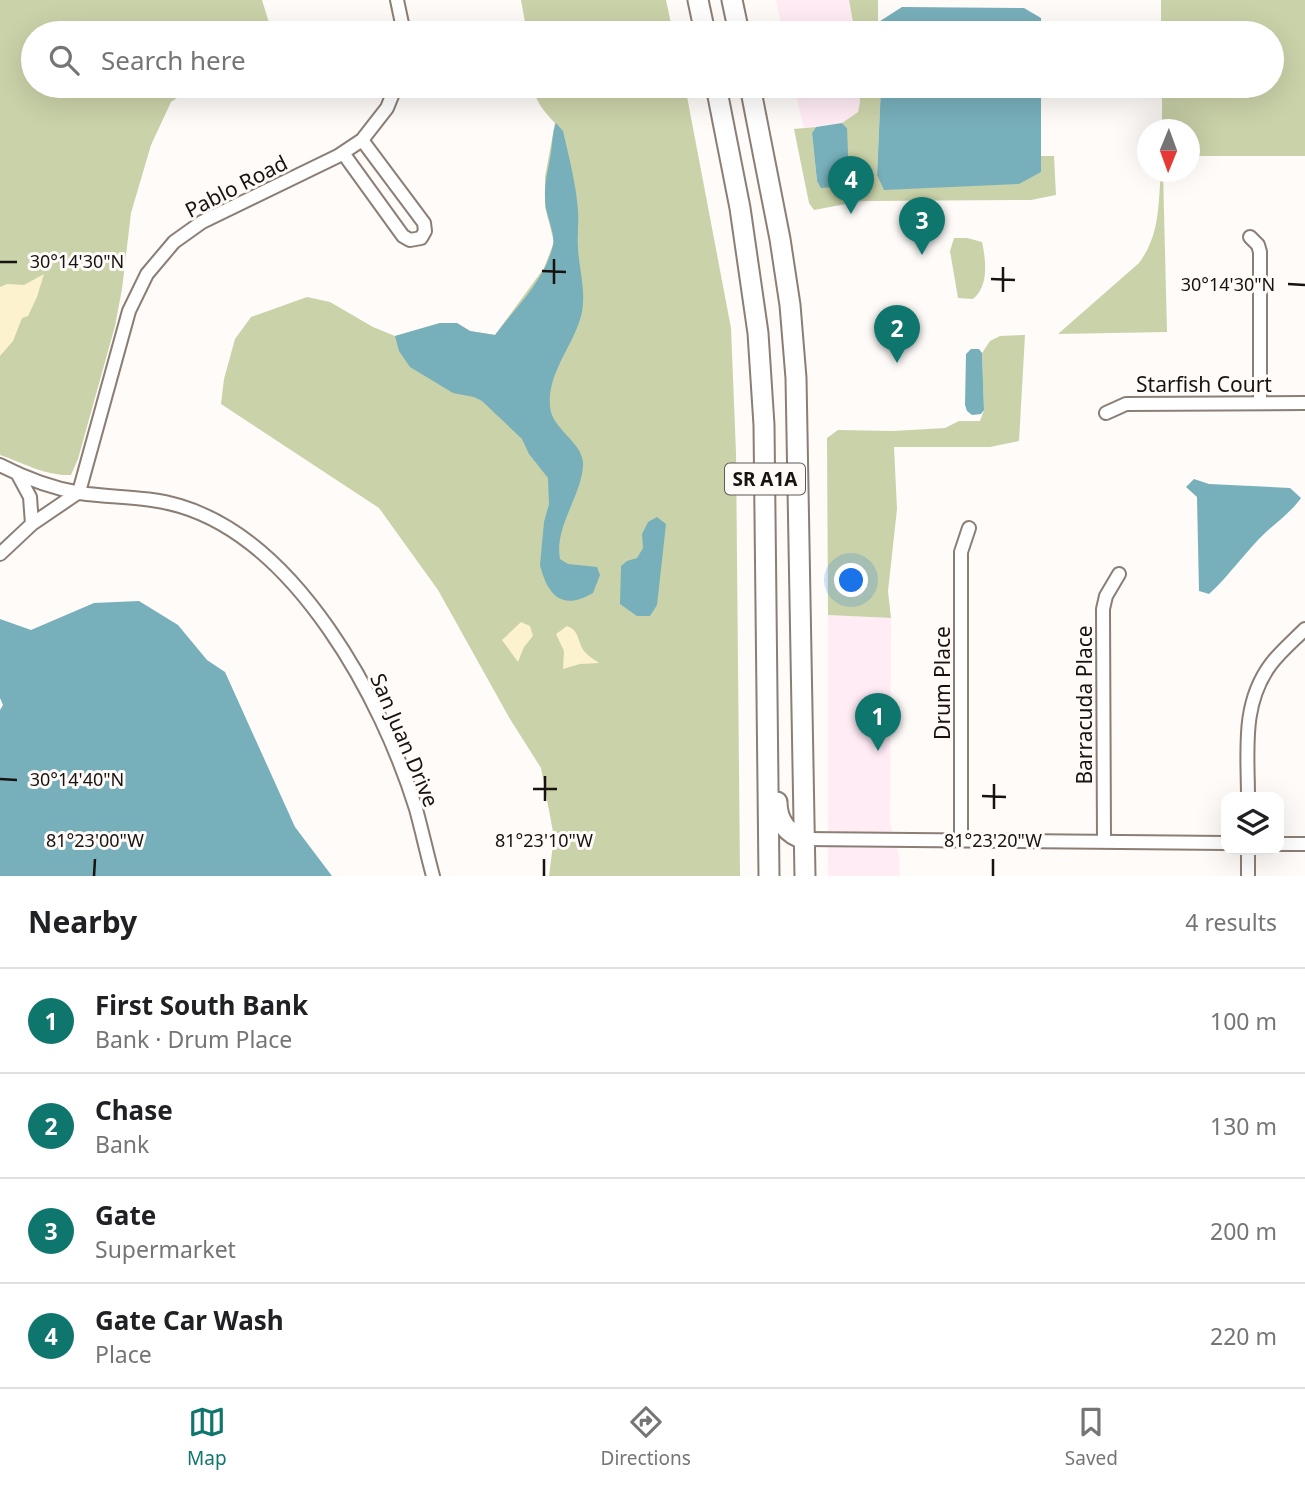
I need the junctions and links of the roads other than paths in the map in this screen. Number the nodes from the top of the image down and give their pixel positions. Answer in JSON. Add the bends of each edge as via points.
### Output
{"nodes":[{"id":1,"x":397,"y":0,"type":"edge"},
{"id":2,"x":698,"y":0,"type":"edge"},
{"id":3,"x":732,"y":0,"type":"edge"},
{"id":4,"x":401,"y":21,"type":"edge"},
{"id":5,"x":702,"y":21,"type":"edge"},
{"id":6,"x":736,"y":21,"type":"edge"},
{"id":7,"x":390,"y":98,"type":"edge"},
{"id":8,"x":718,"y":98,"type":"edge"},
{"id":9,"x":752,"y":98,"type":"edge"},
{"id":10,"x":362,"y":140,"type":"junction"},
{"id":11,"x":343,"y":153,"type":"junction"},
{"id":12,"x":1250,"y":237,"type":"dead end"},
{"id":13,"x":1260,"y":403,"type":"junction"},
{"id":14,"x":1305,"y":403,"type":"edge"},
{"id":15,"x":1106,"y":413,"type":"dead end"},
{"id":16,"x":0,"y":466,"type":"edge"},
{"id":17,"x":17,"y":474,"type":"junction"},
{"id":18,"x":79,"y":492,"type":"junction"},
{"id":19,"x":32,"y":524,"type":"junction"},
{"id":20,"x":969,"y":528,"type":"dead end"},
{"id":21,"x":0,"y":554,"type":"edge"},
{"id":22,"x":1119,"y":574,"type":"dead end"},
{"id":23,"x":1305,"y":629,"type":"edge"},
{"id":24,"x":768,"y":642,"type":"junction"},
{"id":25,"x":1248,"y":792,"type":"edge"},
{"id":26,"x":805,"y":839,"type":"junction"},
{"id":27,"x":961,"y":839,"type":"junction"},
{"id":28,"x":1104,"y":841,"type":"junction"},
{"id":29,"x":1221,"y":843,"type":"edge"},
{"id":30,"x":1284,"y":844,"type":"edge"},
{"id":31,"x":1305,"y":844,"type":"edge"},
{"id":32,"x":1248,"y":855,"type":"edge"},
{"id":33,"x":433,"y":876,"type":"edge"},
{"id":34,"x":770,"y":876,"type":"edge"},
{"id":35,"x":805,"y":876,"type":"edge"},
{"id":36,"x":1248,"y":876,"type":"edge"}],
"edges":[{"from":1,"to":4,"type":"street"},
{"from":2,"to":5,"type":"main road"},
{"from":3,"to":6,"type":"main road"},
{"from":7,"to":10,"type":"street","name":"Pablo Road"},
{"from":8,"to":24,"type":"main road","number":"SR A1A","via":[[758,324]]},
{"from":9,"to":26,"type":"main road","number":"SR A1A","via":[[780,239],[796,378]]},
{"from":10,"to":11,"type":"street","name":"Pablo Road"},
{"from":10,"to":11,"type":"street","via":[[424,223],[421,238],[404,236]]},
{"from":11,"to":18,"type":"street","name":"Pablo Road","via":[[202,222],[160,258],[129,311]]},
{"from":12,"to":13,"type":"street","via":[[1260,252]]},
{"from":13,"to":14,"type":"street","name":"Starfish Court"},
{"from":13,"to":15,"type":"street","name":"Starfish Court","via":[[1126,404]]},
{"from":16,"to":17,"type":"street","name":"San Juan Drive"},
{"from":17,"to":18,"type":"street","name":"San Juan Drive"},
{"from":17,"to":19,"type":"street","via":[[30,497]]},
{"from":18,"to":19,"type":"street"},
{"from":18,"to":33,"type":"street","name":"San Juan Drive","via":[[162,502],[206,516],[237,533],[285,576],[327,626],[370,697],[415,808]]},
{"from":19,"to":21,"type":"street"},
{"from":20,"to":27,"type":"street","name":"Drum Place","via":[[961,552]]},
{"from":22,"to":28,"type":"street","name":"Barracuda Place","via":[[1105,596],[1103,609]]},
{"from":23,"to":25,"type":"street","via":[[1272,662],[1254,694],[1248,723]]},
{"from":24,"to":26,"type":"main road","via":[[776,673],[777,809],[783,825]]},
{"from":24,"to":34,"type":"main road","number":"SR A1A"},
{"from":26,"to":27,"type":"street"},
{"from":26,"to":34,"type":"main road","via":[[777,859]]},
{"from":26,"to":35,"type":"main road","number":"SR A1A"},
{"from":27,"to":28,"type":"street"},
{"from":28,"to":29,"type":"street"},
{"from":30,"to":31,"type":"street"},
{"from":32,"to":36,"type":"street"}]}
